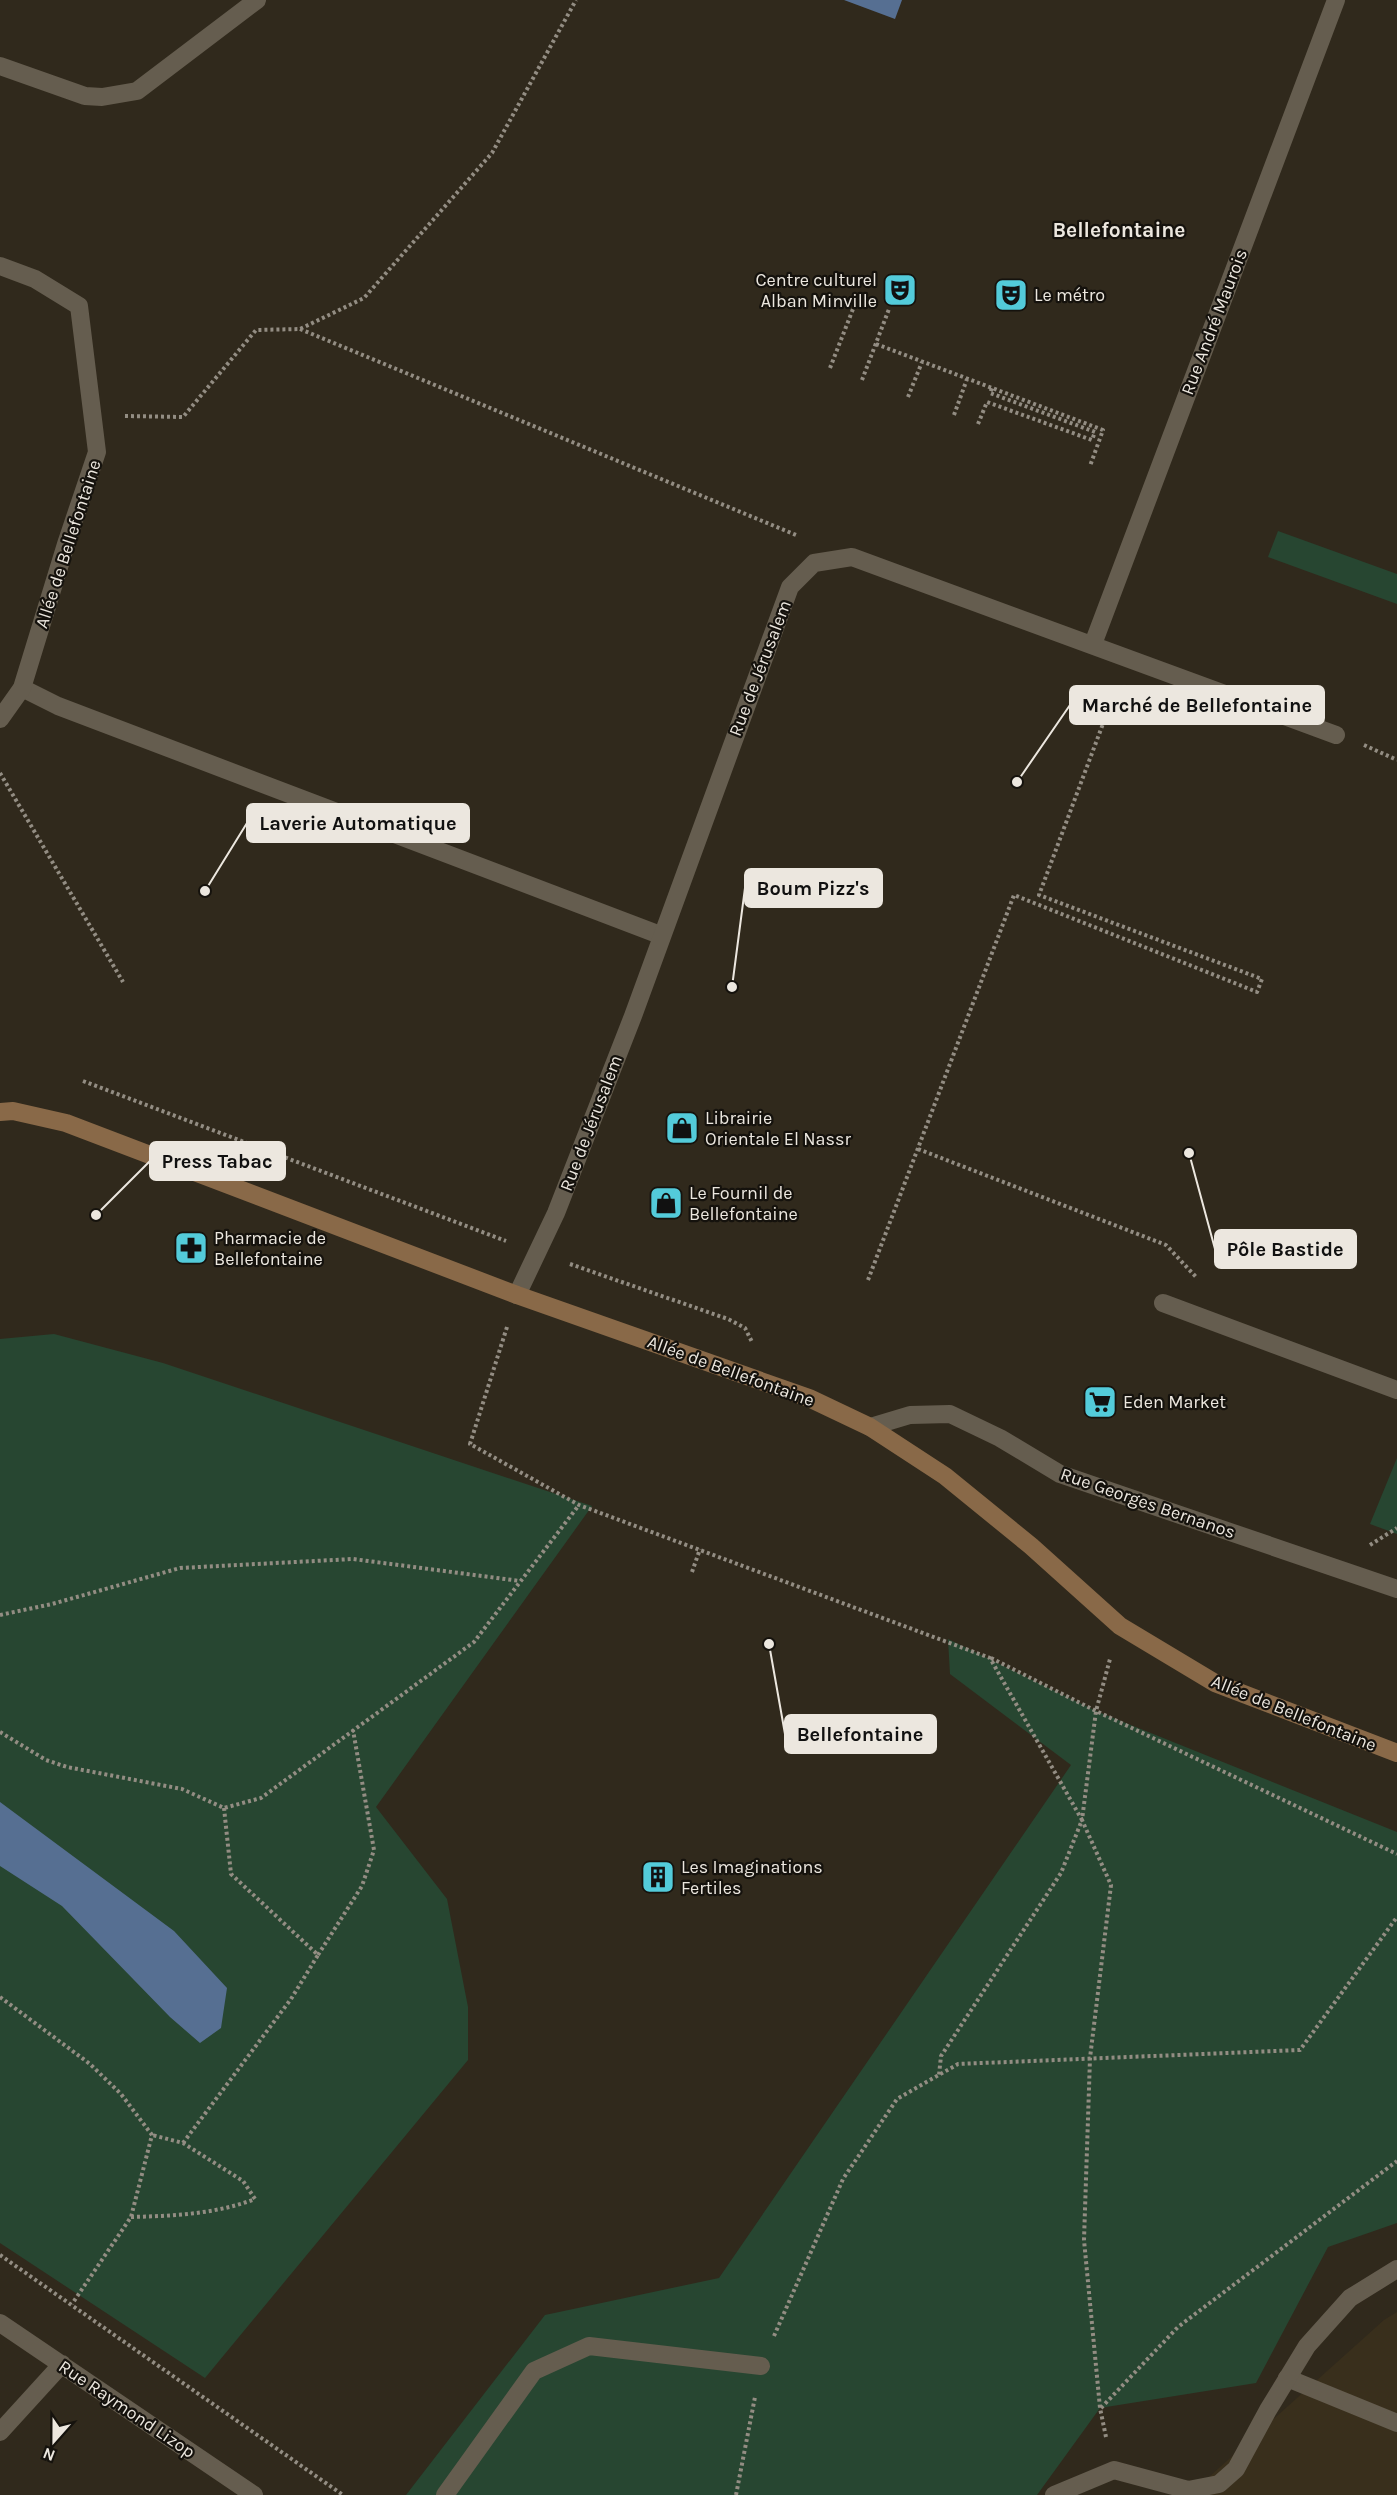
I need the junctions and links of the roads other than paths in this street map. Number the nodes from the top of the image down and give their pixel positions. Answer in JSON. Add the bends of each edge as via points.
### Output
{"nodes":[{"id":1,"x":257,"y":0,"type":"edge"},
{"id":2,"x":1336,"y":0,"type":"edge"},
{"id":3,"x":0,"y":66,"type":"edge"},
{"id":4,"x":0,"y":266,"type":"edge"},
{"id":5,"x":1093,"y":644,"type":"junction"},
{"id":6,"x":22,"y":688,"type":"junction"},
{"id":7,"x":0,"y":719,"type":"edge"},
{"id":8,"x":1336,"y":735,"type":"dead end"},
{"id":9,"x":660,"y":935,"type":"junction"},
{"id":10,"x":0,"y":1112,"type":"edge"},
{"id":11,"x":518,"y":1295,"type":"junction"},
{"id":12,"x":1163,"y":1303,"type":"dead end"},
{"id":13,"x":1397,"y":1390,"type":"edge"},
{"id":14,"x":870,"y":1427,"type":"junction"},
{"id":15,"x":1397,"y":1589,"type":"edge"},
{"id":16,"x":1397,"y":1753,"type":"edge"},
{"id":17,"x":1397,"y":2269,"type":"edge"},
{"id":18,"x":0,"y":2323,"type":"edge"},
{"id":19,"x":62,"y":2364,"type":"junction"},
{"id":20,"x":761,"y":2366,"type":"road end"},
{"id":21,"x":1287,"y":2378,"type":"junction"},
{"id":22,"x":1397,"y":2423,"type":"edge"},
{"id":23,"x":0,"y":2432,"type":"edge"},
{"id":24,"x":1218,"y":2489,"type":"edge"},
{"id":25,"x":254,"y":2495,"type":"edge"},
{"id":26,"x":445,"y":2495,"type":"edge"},
{"id":27,"x":1054,"y":2495,"type":"edge"}],
"edges":[{"from":1,"to":3,"type":"street","via":[[137,92],[85,96]]},
{"from":2,"to":5,"type":"street","name":"Rue André Maurois"},
{"from":4,"to":6,"type":"street","name":"Allée de Bellefontaine","via":[[35,279],[78,306],[98,452]]},
{"from":5,"to":8,"type":"street"},
{"from":5,"to":9,"type":"street","name":"Rue de Jérusalem","via":[[852,557],[814,563],[790,587]]},
{"from":6,"to":7,"type":"street","name":"Allée de Bellefontaine"},
{"from":6,"to":9,"type":"street","via":[[58,706]]},
{"from":9,"to":11,"type":"street","name":"Rue de Jérusalem","via":[[633,1016],[556,1213]]},
{"from":10,"to":11,"type":"street","name":"Allée de Bellefontaine","via":[[66,1123]]},
{"from":11,"to":14,"type":"street","name":"Allée de Bellefontaine","via":[[809,1398]]},
{"from":12,"to":13,"type":"street"},
{"from":14,"to":15,"type":"street","name":"Rue Georges Bernanos","via":[[910,1415],[950,1414],[1000,1437],[1060,1474]]},
{"from":14,"to":16,"type":"street","name":"Allée de Bellefontaine","via":[[945,1476],[1120,1626],[1215,1683]]},
{"from":17,"to":21,"type":"street","via":[[1350,2298],[1307,2346]]},
{"from":18,"to":19,"type":"street","name":"Rue Raymond Lizop"},
{"from":19,"to":23,"type":"street"},
{"from":19,"to":25,"type":"street","name":"Rue Raymond Lizop"},
{"from":20,"to":26,"type":"street","via":[[589,2346],[534,2371]]},
{"from":21,"to":22,"type":"street"},
{"from":21,"to":24,"type":"street","via":[[1236,2469]]},
{"from":24,"to":27,"type":"street","via":[[1188,2490],[1114,2470]]}]}
